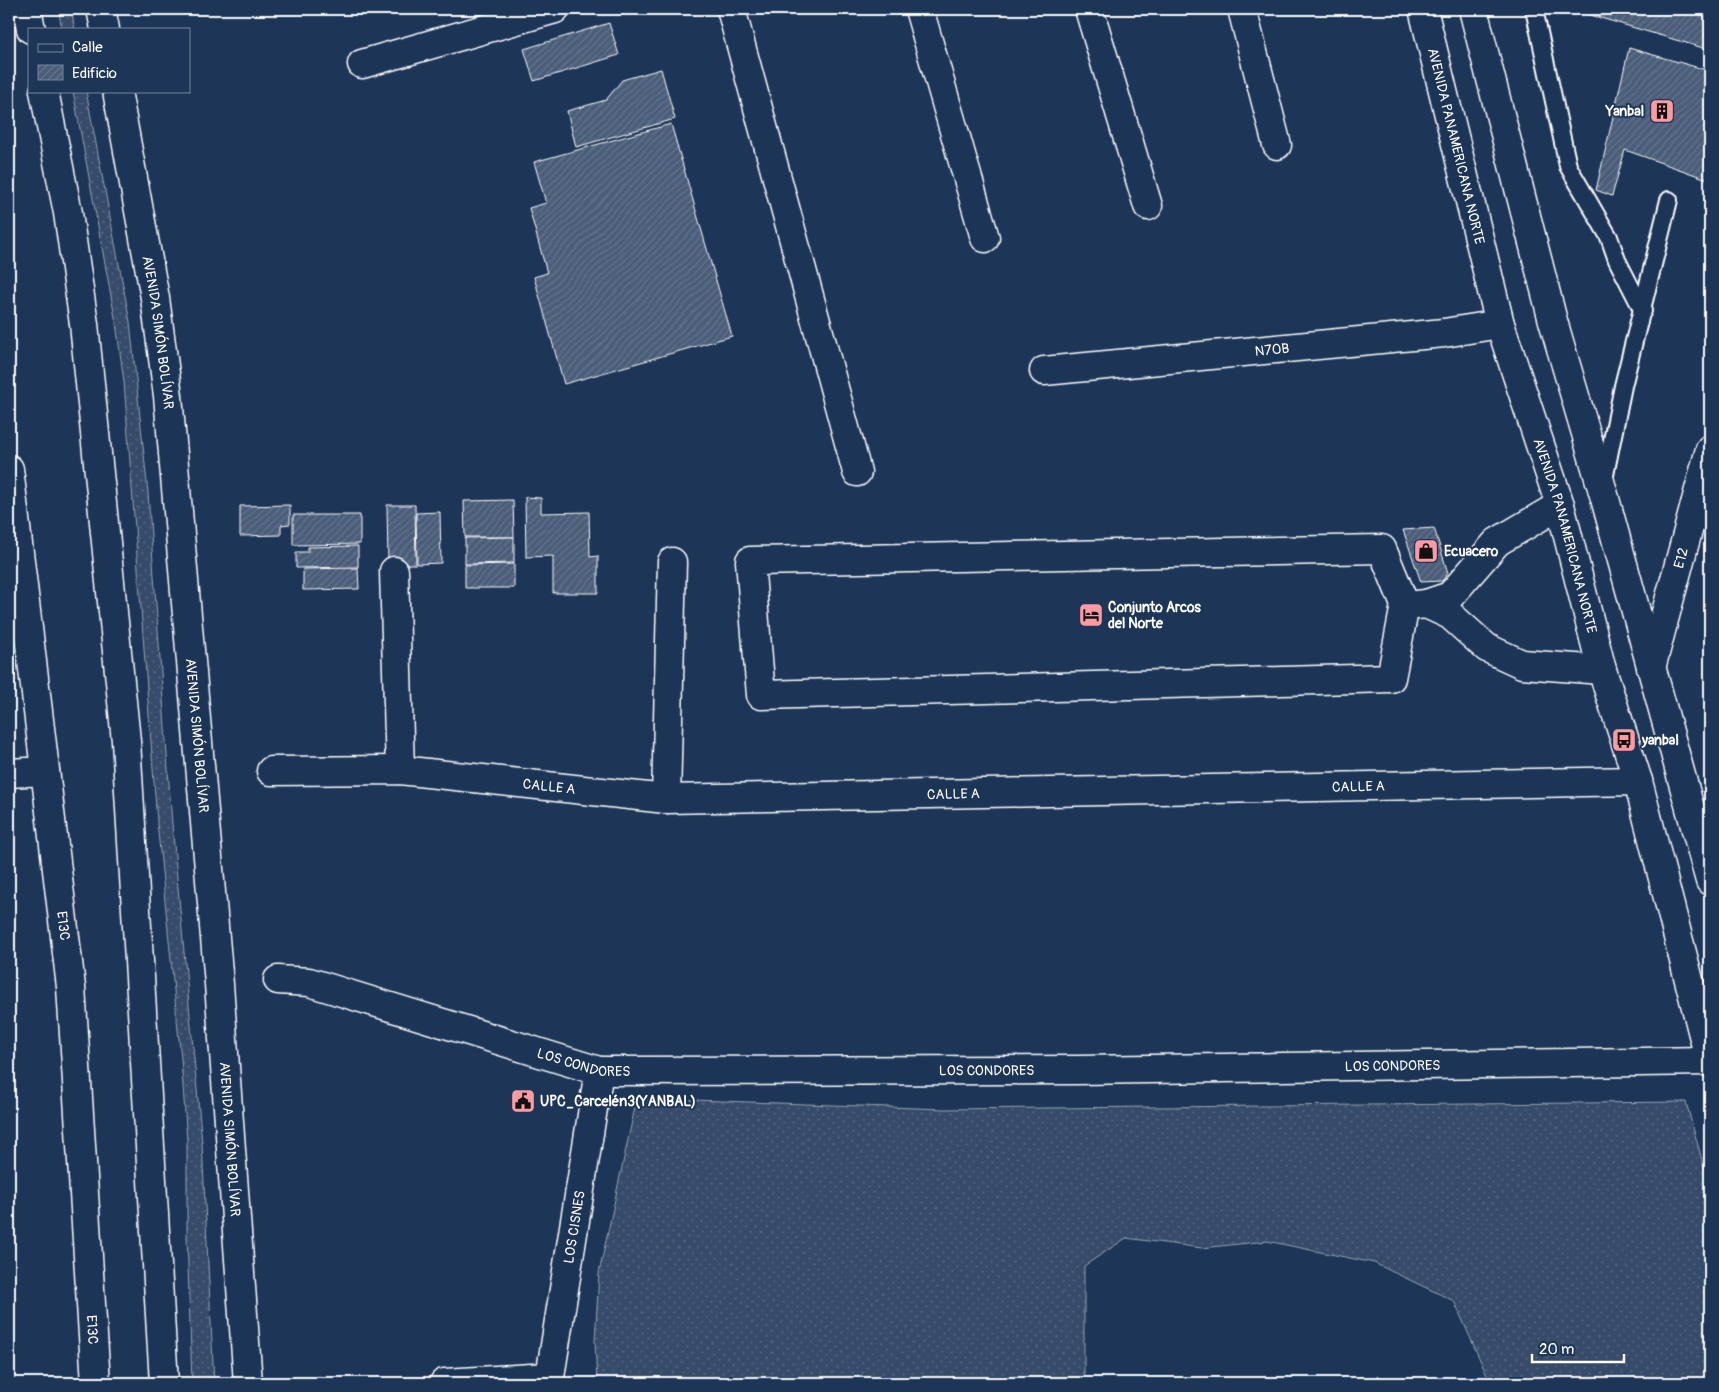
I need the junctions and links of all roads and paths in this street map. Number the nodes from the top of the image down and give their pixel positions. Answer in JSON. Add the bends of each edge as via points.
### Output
{"nodes":[{"id":1,"x":28,"y":9,"type":"edge"},
{"id":2,"x":101,"y":9,"type":"edge"},
{"id":3,"x":555,"y":9,"type":"edge"},
{"id":4,"x":731,"y":9,"type":"edge"},
{"id":5,"x":919,"y":9,"type":"edge"},
{"id":6,"x":1089,"y":9,"type":"edge"},
{"id":7,"x":1242,"y":9,"type":"edge"},
{"id":8,"x":1423,"y":9,"type":"edge"},
{"id":9,"x":1473,"y":9,"type":"edge"},
{"id":10,"x":1534,"y":9,"type":"edge"},
{"id":11,"x":31,"y":28,"type":"edge"},
{"id":12,"x":105,"y":28,"type":"edge"},
{"id":13,"x":362,"y":64,"type":"dead end"},
{"id":14,"x":44,"y":92,"type":"edge"},
{"id":15,"x":117,"y":92,"type":"edge"},
{"id":16,"x":1277,"y":146,"type":"dead end"},
{"id":17,"x":1669,"y":200,"type":"dead end"},
{"id":18,"x":1148,"y":206,"type":"dead end"},
{"id":19,"x":985,"y":238,"type":"dead end"},
{"id":20,"x":1643,"y":311,"type":"junction"},
{"id":21,"x":1500,"y":324,"type":"junction"},
{"id":22,"x":1044,"y":371,"type":"dead end"},
{"id":23,"x":1710,"y":450,"type":"edge"},
{"id":24,"x":9,"y":469,"type":"edge"},
{"id":25,"x":856,"y":472,"type":"dead end"},
{"id":26,"x":1602,"y":488,"type":"junction"},
{"id":27,"x":1560,"y":505,"type":"junction"},
{"id":28,"x":672,"y":562,"type":"dead end"},
{"id":29,"x":394,"y":571,"type":"dead end"},
{"id":30,"x":1416,"y":605,"type":"junction"},
{"id":31,"x":1651,"y":668,"type":"junction"},
{"id":32,"x":1602,"y":670,"type":"junction"},
{"id":33,"x":45,"y":770,"type":"junction"},
{"id":34,"x":400,"y":770,"type":"junction"},
{"id":35,"x":271,"y":771,"type":"dead end"},
{"id":36,"x":9,"y":773,"type":"edge"},
{"id":37,"x":1638,"y":781,"type":"junction"},
{"id":38,"x":666,"y":799,"type":"junction"},
{"id":39,"x":1710,"y":881,"type":"edge"},
{"id":40,"x":278,"y":980,"type":"dead end"},
{"id":41,"x":1710,"y":1062,"type":"edge"},
{"id":42,"x":599,"y":1071,"type":"junction"},
{"id":43,"x":548,"y":1380,"type":"edge"},
{"id":44,"x":96,"y":1383,"type":"edge"},
{"id":45,"x":164,"y":1383,"type":"edge"},
{"id":46,"x":248,"y":1383,"type":"edge"},
{"id":47,"x":444,"y":1383,"type":"edge"}],
"edges":[{"from":1,"to":11,"type":"main road"},
{"from":2,"to":12,"type":"main road"},
{"from":3,"to":13,"type":"main road"},
{"from":4,"to":25,"type":"main road"},
{"from":5,"to":19,"type":"main road"},
{"from":6,"to":18,"type":"main road"},
{"from":7,"to":16,"type":"main road"},
{"from":8,"to":21,"type":"main road","name":"AVENIDA PANAMERICANA NORTE"},
{"from":9,"to":26,"type":"main road","via":[[1553,321]]},
{"from":10,"to":20,"type":"lane","via":[[1568,166],[1609,236],[1617,260]]},
{"from":14,"to":45,"type":"main road","via":[[68,213],[84,324],[126,741]]},
{"from":15,"to":46,"type":"main road","name":"AVENIDA SIMÓN BOLÍVAR","via":[[155,298],[168,396],[219,984]]},
{"from":17,"to":20,"type":"lane"},
{"from":20,"to":26,"type":"lane","via":[[1623,386]]},
{"from":21,"to":22,"type":"main road","name":"N70B","via":[[1444,333]]},
{"from":21,"to":27,"type":"main road","name":"AVENIDA PANAMERICANA NORTE"},
{"from":23,"to":31,"type":"main road","name":"E12"},
{"from":24,"to":33,"type":"main road","name":"E13C"},
{"from":26,"to":31,"type":"main road"},
{"from":27,"to":30,"type":"main road","via":[[1497,542],[1450,596]]},
{"from":27,"to":32,"type":"main road","name":"AVENIDA PANAMERICANA NORTE"},
{"from":28,"to":38,"type":"main road"},
{"from":29,"to":34,"type":"main road"},
{"from":30,"to":30,"type":"main road","via":[[1391,678],[761,695],[750,562],[1382,549]]},
{"from":30,"to":32,"type":"main road","via":[[1450,615],[1487,648],[1522,664]]},
{"from":31,"to":39,"type":"main road"},
{"from":32,"to":37,"type":"main road","name":"AVENIDA PANAMERICANA NORTE"},
{"from":33,"to":36,"type":"main road"},
{"from":33,"to":44,"type":"main road","name":"E13C","via":[[72,987]]},
{"from":34,"to":35,"type":"main road","name":"CALLE A"},
{"from":34,"to":38,"type":"main road","name":"CALLE A"},
{"from":37,"to":38,"type":"main road","name":"CALLE A"},
{"from":37,"to":41,"type":"main road","name":"AVENIDA PANAMERICANA NORTE"},
{"from":40,"to":42,"type":"main road","name":"LOS CONDORES","via":[[309,982]]},
{"from":41,"to":42,"type":"main road","name":"LOS CONDORES","via":[[1077,1070]]},
{"from":42,"to":43,"type":"main road","name":"LOS CISNES"},
{"from":43,"to":47,"type":"main road"}]}
